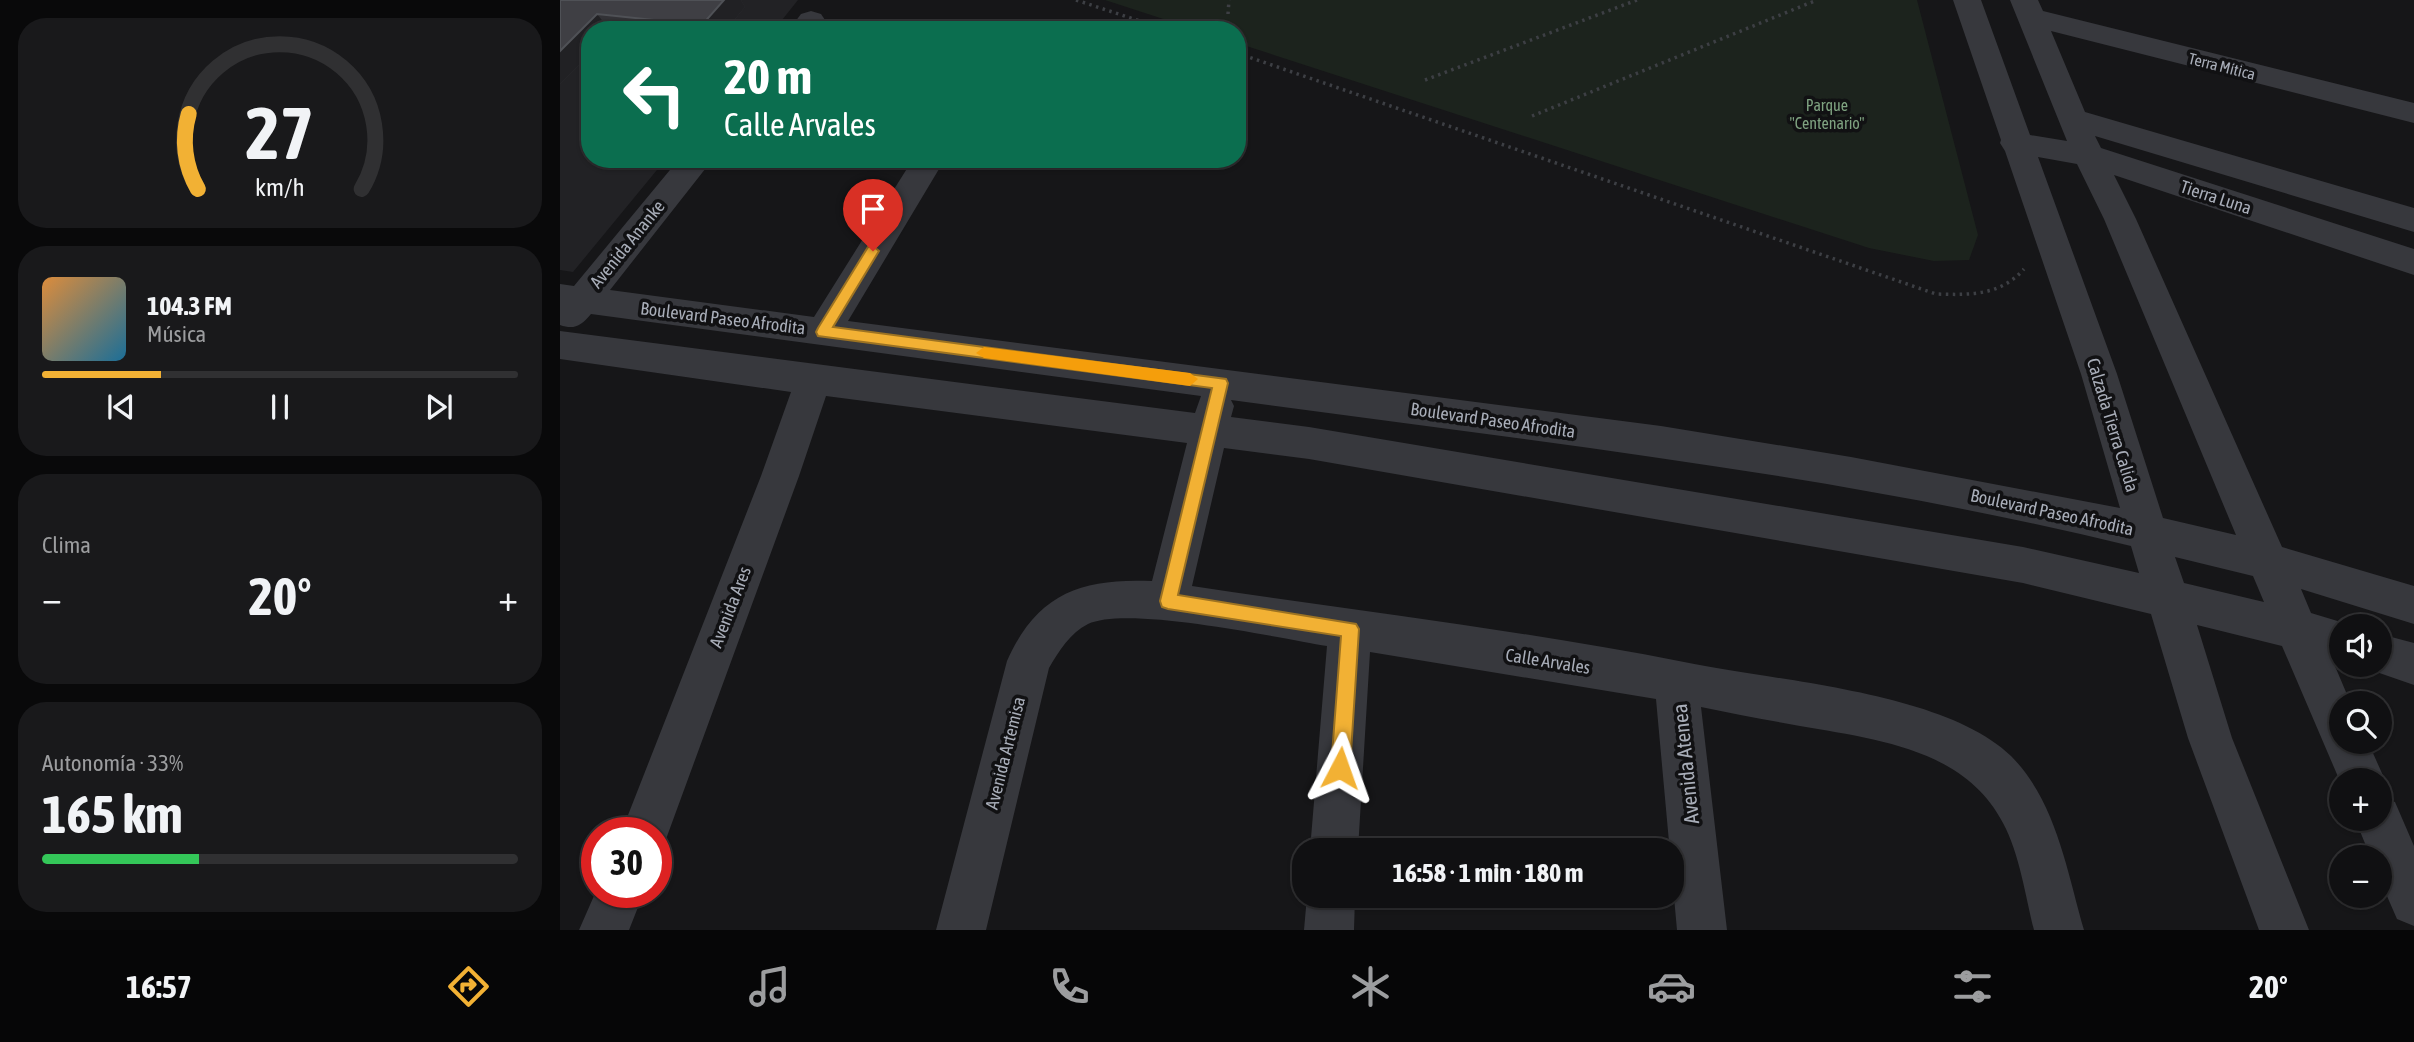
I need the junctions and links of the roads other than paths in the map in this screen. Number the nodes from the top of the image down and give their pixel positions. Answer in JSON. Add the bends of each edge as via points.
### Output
{"nodes":[{"id":1,"x":1967,"y":0,"type":"edge"},
{"id":2,"x":2027,"y":9,"type":"edge"},
{"id":3,"x":2414,"y":113,"type":"edge"},
{"id":4,"x":2071,"y":118,"type":"junction"},
{"id":5,"x":2015,"y":143,"type":"junction"},
{"id":6,"x":2088,"y":155,"type":"junction"},
{"id":7,"x":2217,"y":161,"type":"junction"},
{"id":8,"x":689,"y":168,"type":"edge"},
{"id":9,"x":923,"y":168,"type":"edge"},
{"id":10,"x":2216,"y":198,"type":"junction"},
{"id":11,"x":2347,"y":200,"type":"junction"},
{"id":12,"x":2414,"y":220,"type":"edge"},
{"id":13,"x":2346,"y":240,"type":"junction"},
{"id":14,"x":2414,"y":262,"type":"edge"},
{"id":15,"x":571,"y":299,"type":"edge"},
{"id":16,"x":560,"y":330,"type":"edge"},
{"id":17,"x":823,"y":332,"type":"junction"},
{"id":18,"x":560,"y":345,"type":"edge"},
{"id":19,"x":813,"y":380,"type":"junction"},
{"id":20,"x":1221,"y":383,"type":"junction"},
{"id":21,"x":1209,"y":429,"type":"junction"},
{"id":22,"x":2145,"y":532,"type":"junction"},
{"id":23,"x":2269,"y":561,"type":"junction"},
{"id":24,"x":2165,"y":597,"type":"junction"},
{"id":25,"x":1168,"y":601,"type":"junction"},
{"id":26,"x":1089,"y":602,"type":"joint"},
{"id":27,"x":2414,"y":605,"type":"edge"},
{"id":28,"x":1350,"y":629,"type":"junction"},
{"id":29,"x":2296,"y":629,"type":"junction"},
{"id":30,"x":2329,"y":638,"type":"edge"},
{"id":31,"x":2392,"y":658,"type":"edge"},
{"id":32,"x":2414,"y":664,"type":"edge"},
{"id":33,"x":1676,"y":681,"type":"junction"},
{"id":34,"x":2329,"y":704,"type":"edge"},
{"id":35,"x":651,"y":817,"type":"edge"},
{"id":36,"x":2383,"y":831,"type":"edge"},
{"id":37,"x":1336,"y":838,"type":"edge"},
{"id":38,"x":2414,"y":902,"type":"edge"},
{"id":39,"x":613,"y":908,"type":"edge"},
{"id":40,"x":1330,"y":908,"type":"edge"},
{"id":41,"x":604,"y":930,"type":"edge"},
{"id":42,"x":961,"y":930,"type":"edge"},
{"id":43,"x":1329,"y":930,"type":"edge"},
{"id":44,"x":1702,"y":930,"type":"edge"},
{"id":45,"x":2059,"y":930,"type":"edge"},
{"id":46,"x":2284,"y":930,"type":"edge"}],
"edges":[{"from":1,"to":5,"type":"street","name":"Calzada Tierra Calida"},
{"from":2,"to":3,"type":"street","name":"Terra Mítica"},
{"from":2,"to":4,"type":"street"},
{"from":4,"to":6,"type":"street"},
{"from":4,"to":7,"type":"street","name":"Tierra Luna"},
{"from":5,"to":6,"type":"street","name":"Tierra Luna"},
{"from":5,"to":22,"type":"street","name":"Calzada Tierra Calida","via":[[2099,374]]},
{"from":6,"to":10,"type":"street","name":"Tierra Luna"},
{"from":6,"to":23,"type":"street"},
{"from":7,"to":10,"type":"street"},
{"from":7,"to":11,"type":"street","name":"Tierra Luna"},
{"from":8,"to":15,"type":"street","name":"Avenida Ananke"},
{"from":9,"to":17,"type":"street"},
{"from":10,"to":13,"type":"street","name":"Tierra Luna"},
{"from":11,"to":12,"type":"street","name":"Tierra Luna"},
{"from":11,"to":13,"type":"street"},
{"from":13,"to":14,"type":"street","name":"Tierra Luna"},
{"from":15,"to":16,"type":"street","name":"Avenida Ananke"},
{"from":15,"to":17,"type":"street","name":"Boulevard Paseo Afrodita"},
{"from":17,"to":20,"type":"street","name":"Boulevard Paseo Afrodita"},
{"from":18,"to":19,"type":"street"},
{"from":19,"to":21,"type":"street"},
{"from":19,"to":35,"type":"street","name":"Avenida Ares"},
{"from":20,"to":21,"type":"street"},
{"from":20,"to":22,"type":"street","name":"Boulevard Paseo Afrodita","via":[[1675,444],[1984,497]]},
{"from":21,"to":24,"type":"street","via":[[2023,565]]},
{"from":21,"to":25,"type":"street"},
{"from":22,"to":23,"type":"street","name":"Boulevard Paseo Afrodita"},
{"from":22,"to":24,"type":"street","name":"Calzada Tierra Calida"},
{"from":23,"to":27,"type":"street","name":"Boulevard Paseo Afrodita"},
{"from":23,"to":29,"type":"street"},
{"from":24,"to":29,"type":"street"},
{"from":24,"to":46,"type":"street","name":"Calzada Tierra Calida","via":[[2210,738]]},
{"from":25,"to":26,"type":"street","name":"Calle Arvales"},
{"from":25,"to":28,"type":"street","name":"Calle Arvales"},
{"from":26,"to":42,"type":"street","name":"Avenida Artemisa","via":[[1057,621],[1029,661]]},
{"from":28,"to":33,"type":"street","name":"Calle Arvales"},
{"from":28,"to":37,"type":"street"},
{"from":29,"to":30,"type":"street"},
{"from":29,"to":34,"type":"street"},
{"from":31,"to":32,"type":"street"},
{"from":33,"to":44,"type":"street","name":"Avenida Atenea"},
{"from":33,"to":45,"type":"street","name":"Calle Arvales","via":[[1879,720],[1964,749],[1993,771],[2014,797],[2032,833]]},
{"from":36,"to":38,"type":"street"},
{"from":39,"to":41,"type":"street"},
{"from":40,"to":43,"type":"street"}]}
